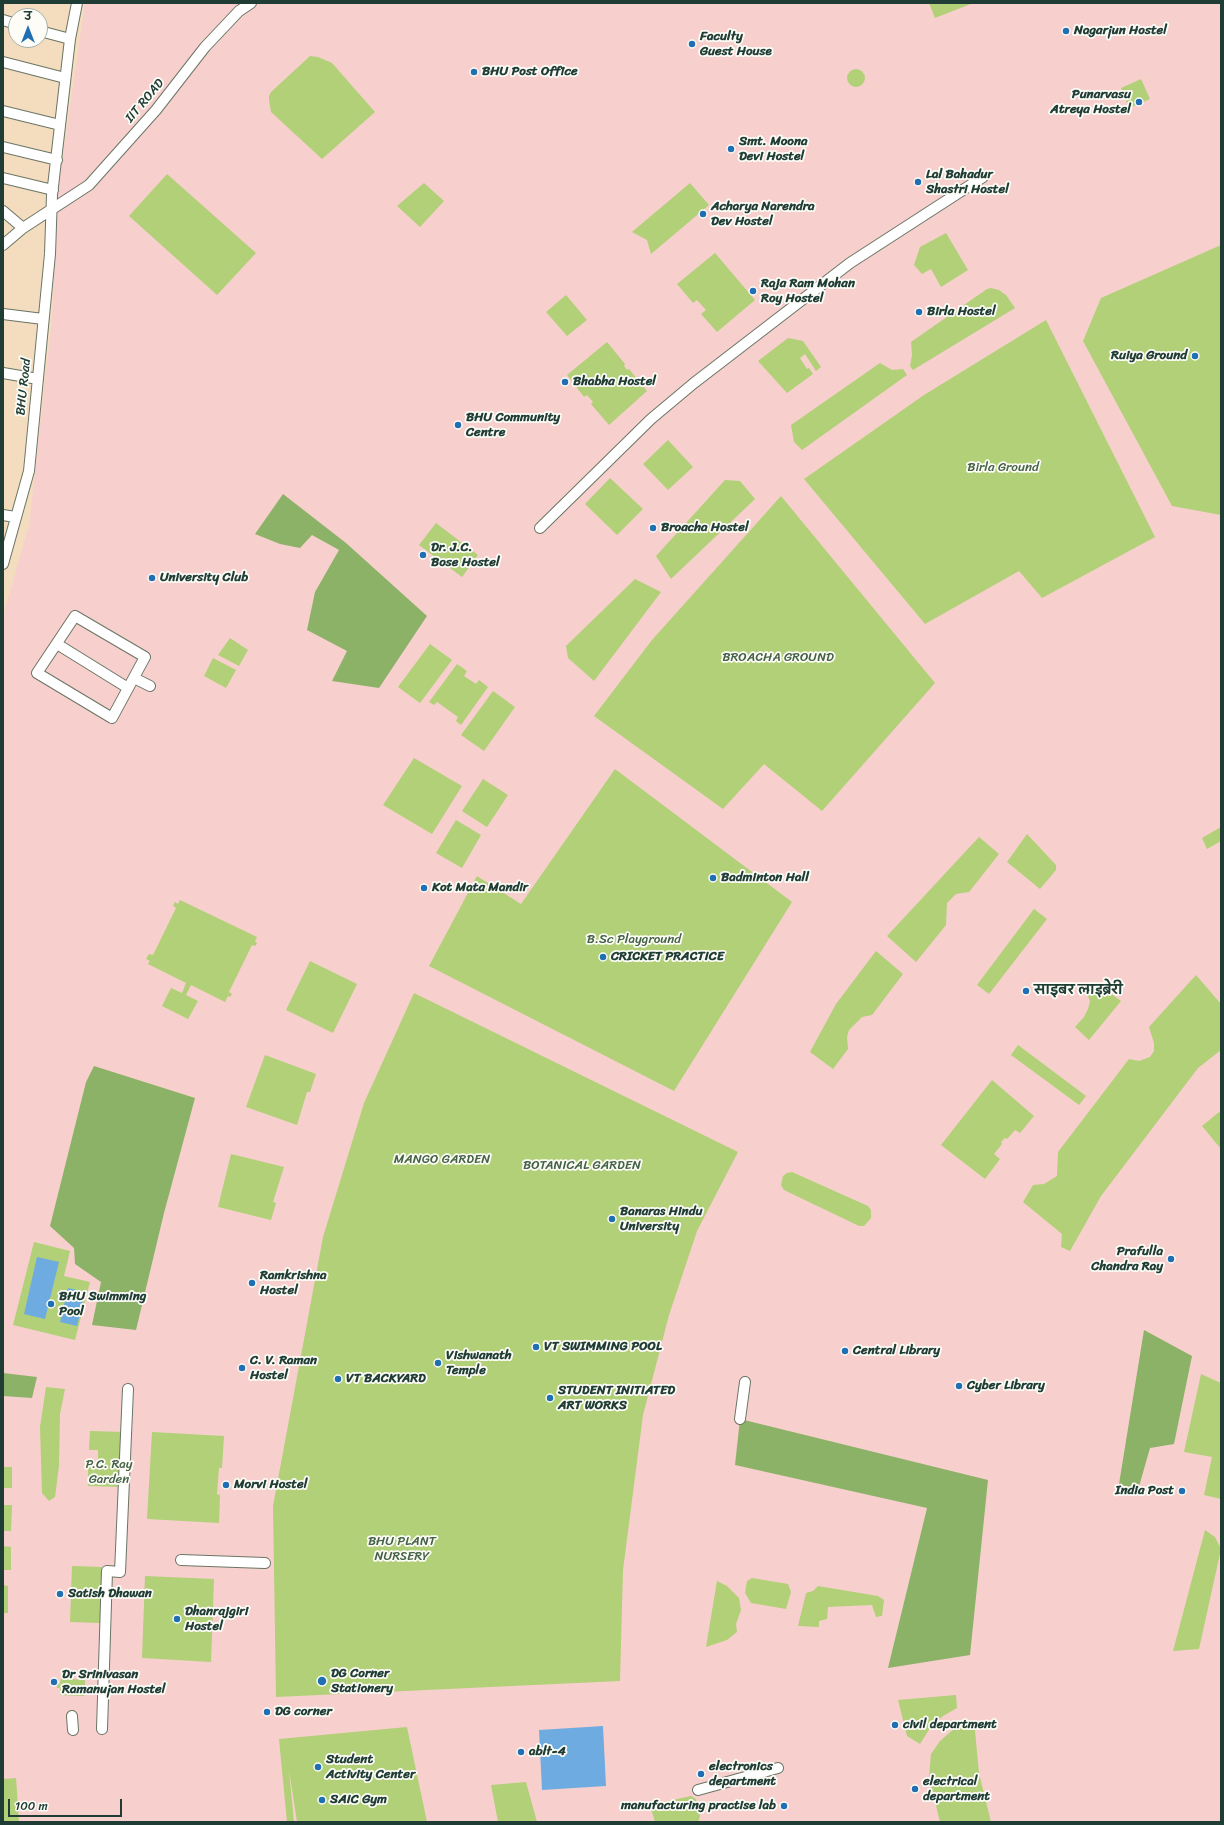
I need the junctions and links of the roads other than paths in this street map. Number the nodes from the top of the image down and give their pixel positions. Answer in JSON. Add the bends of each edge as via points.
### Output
{"nodes":[{"id":1,"x":77,"y":3,"type":"edge"},
{"id":2,"x":251,"y":3,"type":"edge"},
{"id":3,"x":48,"y":33,"type":"edge"},
{"id":4,"x":70,"y":39,"type":"junction"},
{"id":5,"x":3,"y":62,"type":"edge"},
{"id":6,"x":65,"y":78,"type":"junction"},
{"id":7,"x":3,"y":110,"type":"edge"},
{"id":8,"x":60,"y":125,"type":"junction"},
{"id":9,"x":3,"y":147,"type":"edge"},
{"id":10,"x":57,"y":160,"type":"junction"},
{"id":11,"x":983,"y":176,"type":"dead end"},
{"id":12,"x":3,"y":178,"type":"edge"},
{"id":13,"x":53,"y":190,"type":"junction"},
{"id":14,"x":52,"y":209,"type":"junction"},
{"id":15,"x":3,"y":211,"type":"edge"},
{"id":16,"x":23,"y":228,"type":"junction"},
{"id":17,"x":3,"y":245,"type":"edge"},
{"id":18,"x":3,"y":314,"type":"edge"},
{"id":19,"x":43,"y":319,"type":"junction"},
{"id":20,"x":3,"y":373,"type":"edge"},
{"id":21,"x":38,"y":379,"type":"junction"},
{"id":22,"x":3,"y":515,"type":"edge"},
{"id":23,"x":15,"y":517,"type":"junction"},
{"id":24,"x":540,"y":528,"type":"dead end"},
{"id":25,"x":3,"y":564,"type":"edge"},
{"id":26,"x":57,"y":644,"type":"junction"},
{"id":27,"x":134,"y":678,"type":"junction"},
{"id":28,"x":150,"y":686,"type":"dead end"},
{"id":29,"x":128,"y":688,"type":"junction"},
{"id":30,"x":745,"y":1382,"type":"dead end"},
{"id":31,"x":128,"y":1389,"type":"dead end"},
{"id":32,"x":740,"y":1419,"type":"dead end"},
{"id":33,"x":181,"y":1560,"type":"dead end"},
{"id":34,"x":265,"y":1563,"type":"dead end"},
{"id":35,"x":72,"y":1716,"type":"dead end"},
{"id":36,"x":102,"y":1729,"type":"dead end"},
{"id":37,"x":73,"y":1730,"type":"dead end"},
{"id":38,"x":778,"y":1768,"type":"dead end"},
{"id":39,"x":698,"y":1790,"type":"dead end"}],
"edges":[{"from":1,"to":4,"type":"street","name":"BHU Road"},
{"from":2,"to":14,"type":"street","name":"IIT ROAD","via":[[239,11],[205,47],[156,110],[89,184]]},
{"from":3,"to":4,"type":"street"},
{"from":4,"to":6,"type":"street","name":"BHU Road"},
{"from":5,"to":6,"type":"street"},
{"from":6,"to":8,"type":"street","name":"BHU Road"},
{"from":7,"to":8,"type":"street"},
{"from":8,"to":10,"type":"street","name":"BHU Road"},
{"from":9,"to":10,"type":"street"},
{"from":10,"to":13,"type":"street","name":"BHU Road"},
{"from":11,"to":24,"type":"street","via":[[850,263],[694,383],[651,419]]},
{"from":12,"to":13,"type":"street"},
{"from":13,"to":14,"type":"street","name":"BHU Road"},
{"from":14,"to":16,"type":"street","name":"IIT ROAD"},
{"from":14,"to":19,"type":"street","name":"BHU Road"},
{"from":15,"to":16,"type":"street"},
{"from":16,"to":17,"type":"street","name":"IIT ROAD"},
{"from":18,"to":19,"type":"street"},
{"from":19,"to":21,"type":"street","name":"BHU Road"},
{"from":20,"to":21,"type":"street"},
{"from":21,"to":23,"type":"street","name":"BHU Road","via":[[29,471]]},
{"from":22,"to":23,"type":"street"},
{"from":23,"to":25,"type":"street","name":"BHU Road"},
{"from":26,"to":27,"type":"street","via":[[75,616],[145,657]]},
{"from":26,"to":29,"type":"street"},
{"from":26,"to":29,"type":"street","via":[[38,673],[112,718]]},
{"from":27,"to":28,"type":"street"},
{"from":27,"to":29,"type":"street"},
{"from":30,"to":32,"type":"street"},
{"from":31,"to":36,"type":"street","via":[[120,1572],[107,1571]]},
{"from":33,"to":34,"type":"street"},
{"from":35,"to":37,"type":"street"},
{"from":38,"to":39,"type":"street"}]}
